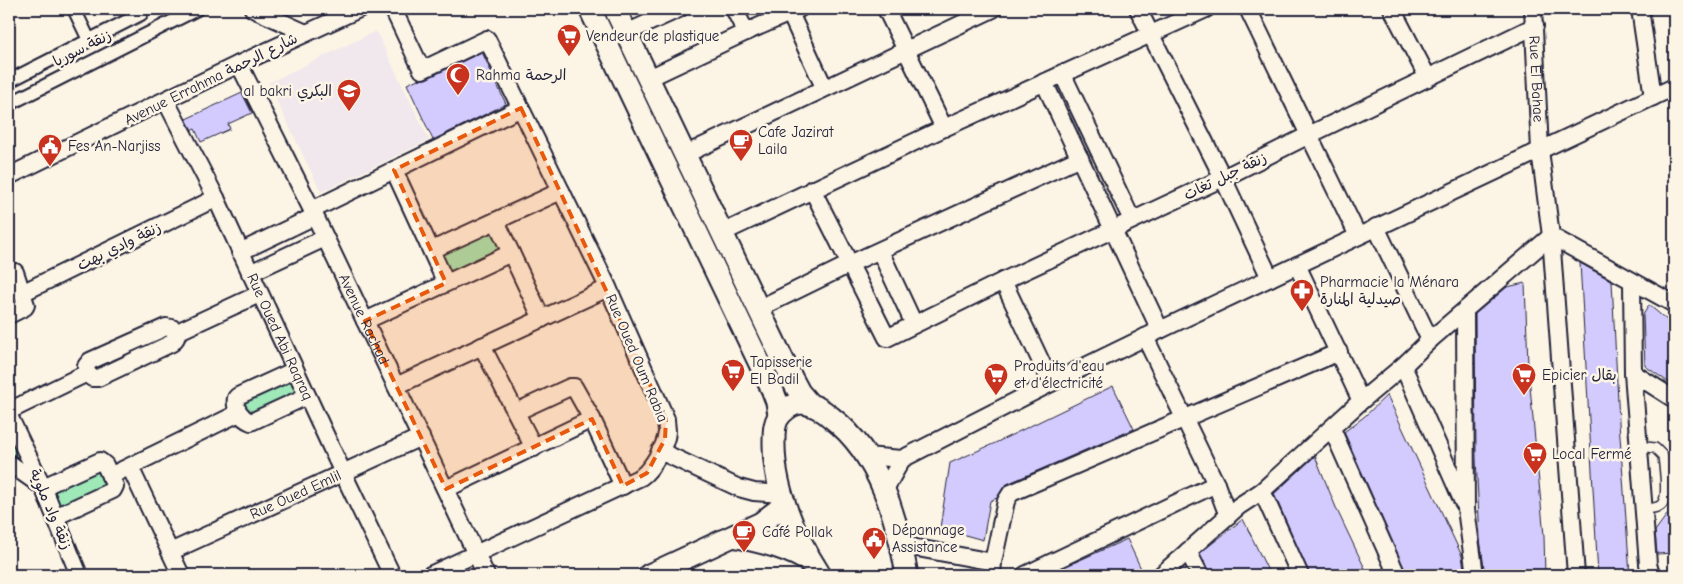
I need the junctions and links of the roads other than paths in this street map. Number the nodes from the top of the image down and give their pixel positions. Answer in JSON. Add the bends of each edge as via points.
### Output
{"nodes":[{"id":1,"x":74,"y":9,"type":"edge"},
{"id":2,"x":138,"y":9,"type":"edge"},
{"id":3,"x":197,"y":9,"type":"edge"},
{"id":4,"x":253,"y":9,"type":"edge"},
{"id":5,"x":359,"y":9,"type":"edge"},
{"id":6,"x":393,"y":9,"type":"edge"},
{"id":7,"x":590,"y":9,"type":"edge"},
{"id":8,"x":615,"y":9,"type":"edge"},
{"id":9,"x":679,"y":9,"type":"edge"},
{"id":10,"x":734,"y":9,"type":"edge"},
{"id":11,"x":886,"y":9,"type":"edge"},
{"id":12,"x":993,"y":9,"type":"edge"},
{"id":13,"x":1138,"y":9,"type":"edge"},
{"id":14,"x":1206,"y":9,"type":"edge"},
{"id":15,"x":1248,"y":9,"type":"edge"},
{"id":16,"x":1392,"y":9,"type":"edge"},
{"id":17,"x":1533,"y":9,"type":"edge"},
{"id":18,"x":1640,"y":9,"type":"edge"},
{"id":19,"x":794,"y":11,"type":"edge"},
{"id":20,"x":974,"y":13,"type":"edge"},
{"id":21,"x":1535,"y":26,"type":"junction"},
{"id":22,"x":746,"y":32,"type":"junction"},
{"id":23,"x":306,"y":33,"type":"junction"},
{"id":24,"x":626,"y":33,"type":"junction"},
{"id":25,"x":1150,"y":35,"type":"junction"},
{"id":26,"x":89,"y":40,"type":"junction"},
{"id":27,"x":905,"y":50,"type":"junction"},
{"id":28,"x":239,"y":64,"type":"junction"},
{"id":29,"x":1062,"y":73,"type":"junction"},
{"id":30,"x":648,"y":78,"type":"junction"},
{"id":31,"x":1428,"y":78,"type":"junction"},
{"id":32,"x":9,"y":81,"type":"edge"},
{"id":33,"x":1044,"y":82,"type":"junction"},
{"id":34,"x":824,"y":87,"type":"junction"},
{"id":35,"x":1674,"y":87,"type":"edge"},
{"id":36,"x":1653,"y":97,"type":"junction"},
{"id":37,"x":166,"y":101,"type":"junction"},
{"id":38,"x":9,"y":104,"type":"edge"},
{"id":39,"x":521,"y":108,"type":"junction"},
{"id":40,"x":944,"y":128,"type":"junction"},
{"id":41,"x":1310,"y":134,"type":"junction"},
{"id":42,"x":1540,"y":150,"type":"junction"},
{"id":43,"x":684,"y":155,"type":"junction"},
{"id":44,"x":1080,"y":158,"type":"junction"},
{"id":45,"x":394,"y":170,"type":"junction"},
{"id":46,"x":9,"y":176,"type":"edge"},
{"id":47,"x":1223,"y":178,"type":"junction"},
{"id":48,"x":812,"y":189,"type":"junction"},
{"id":49,"x":561,"y":191,"type":"junction"},
{"id":50,"x":216,"y":198,"type":"junction"},
{"id":51,"x":314,"y":213,"type":"junction"},
{"id":52,"x":1132,"y":220,"type":"junction"},
{"id":53,"x":496,"y":221,"type":"junction"},
{"id":54,"x":1376,"y":227,"type":"junction"},
{"id":55,"x":1113,"y":229,"type":"junction"},
{"id":56,"x":722,"y":233,"type":"junction"},
{"id":57,"x":1358,"y":236,"type":"junction"},
{"id":58,"x":1552,"y":236,"type":"junction"},
{"id":59,"x":326,"y":238,"type":"junction"},
{"id":60,"x":432,"y":250,"type":"junction"},
{"id":61,"x":880,"y":251,"type":"junction"},
{"id":62,"x":240,"y":252,"type":"junction"},
{"id":63,"x":511,"y":253,"type":"junction"},
{"id":64,"x":850,"y":264,"type":"junction"},
{"id":65,"x":1297,"y":265,"type":"junction"},
{"id":66,"x":9,"y":274,"type":"edge"},
{"id":67,"x":250,"y":274,"type":"junction"},
{"id":68,"x":1270,"y":278,"type":"junction"},
{"id":69,"x":1003,"y":281,"type":"junction"},
{"id":70,"x":1632,"y":282,"type":"junction"},
{"id":71,"x":446,"y":283,"type":"junction"},
{"id":72,"x":608,"y":288,"type":"junction"},
{"id":73,"x":22,"y":293,"type":"junction"},
{"id":74,"x":259,"y":294,"type":"junction"},
{"id":75,"x":1674,"y":304,"type":"edge"},
{"id":76,"x":758,"y":309,"type":"junction"},
{"id":77,"x":1464,"y":311,"type":"junction"},
{"id":78,"x":9,"y":315,"type":"edge"},
{"id":79,"x":542,"y":318,"type":"junction"},
{"id":80,"x":366,"y":321,"type":"junction"},
{"id":81,"x":914,"y":324,"type":"junction"},
{"id":82,"x":1160,"y":330,"type":"junction"},
{"id":83,"x":1145,"y":338,"type":"junction"},
{"id":84,"x":1430,"y":340,"type":"junction"},
{"id":85,"x":482,"y":346,"type":"junction"},
{"id":86,"x":1339,"y":352,"type":"junction"},
{"id":87,"x":1403,"y":366,"type":"junction"},
{"id":88,"x":295,"y":370,"type":"junction"},
{"id":89,"x":1633,"y":373,"type":"junction"},
{"id":90,"x":1051,"y":383,"type":"junction"},
{"id":91,"x":396,"y":386,"type":"junction"},
{"id":92,"x":307,"y":396,"type":"junction"},
{"id":93,"x":1674,"y":398,"type":"edge"},
{"id":94,"x":1361,"y":401,"type":"junction"},
{"id":95,"x":810,"y":405,"type":"junction"},
{"id":96,"x":9,"y":411,"type":"edge"},
{"id":97,"x":516,"y":412,"type":"junction"},
{"id":98,"x":240,"y":413,"type":"junction"},
{"id":99,"x":779,"y":415,"type":"junction"},
{"id":100,"x":9,"y":416,"type":"edge"},
{"id":101,"x":592,"y":420,"type":"junction"},
{"id":102,"x":1185,"y":420,"type":"junction"},
{"id":103,"x":1332,"y":429,"type":"junction"},
{"id":104,"x":420,"y":437,"type":"junction"},
{"id":105,"x":1638,"y":446,"type":"junction"},
{"id":106,"x":534,"y":448,"type":"junction"},
{"id":107,"x":660,"y":451,"type":"junction"},
{"id":108,"x":866,"y":456,"type":"junction"},
{"id":109,"x":902,"y":459,"type":"junction"},
{"id":110,"x":9,"y":463,"type":"edge"},
{"id":111,"x":130,"y":467,"type":"junction"},
{"id":112,"x":343,"y":473,"type":"junction"},
{"id":113,"x":110,"y":476,"type":"junction"},
{"id":114,"x":1216,"y":484,"type":"junction"},
{"id":115,"x":623,"y":486,"type":"junction"},
{"id":116,"x":43,"y":487,"type":"junction"},
{"id":117,"x":446,"y":489,"type":"junction"},
{"id":118,"x":884,"y":491,"type":"junction"},
{"id":119,"x":1262,"y":491,"type":"junction"},
{"id":120,"x":783,"y":497,"type":"junction"},
{"id":121,"x":1466,"y":509,"type":"junction"},
{"id":122,"x":1643,"y":509,"type":"junction"},
{"id":123,"x":1228,"y":516,"type":"junction"},
{"id":124,"x":55,"y":517,"type":"junction"},
{"id":125,"x":733,"y":536,"type":"junction"},
{"id":126,"x":902,"y":545,"type":"junction"},
{"id":127,"x":1188,"y":551,"type":"junction"},
{"id":128,"x":170,"y":552,"type":"junction"},
{"id":129,"x":476,"y":553,"type":"junction"},
{"id":130,"x":993,"y":569,"type":"edge"},
{"id":131,"x":817,"y":570,"type":"edge"},
{"id":132,"x":79,"y":575,"type":"edge"},
{"id":133,"x":181,"y":575,"type":"edge"},
{"id":134,"x":392,"y":575,"type":"edge"},
{"id":135,"x":430,"y":575,"type":"edge"},
{"id":136,"x":486,"y":575,"type":"edge"},
{"id":137,"x":649,"y":575,"type":"edge"},
{"id":138,"x":907,"y":575,"type":"edge"},
{"id":139,"x":1025,"y":575,"type":"edge"},
{"id":140,"x":1162,"y":575,"type":"edge"},
{"id":141,"x":1200,"y":575,"type":"edge"},
{"id":142,"x":1300,"y":575,"type":"edge"},
{"id":143,"x":1397,"y":575,"type":"edge"},
{"id":144,"x":1475,"y":575,"type":"edge"},
{"id":145,"x":1576,"y":575,"type":"edge"},
{"id":146,"x":1651,"y":575,"type":"edge"}],
"edges":[{"from":1,"to":26,"type":"street"},
{"from":2,"to":26,"type":"street","name":"زنقة سوريا","via":[[141,14]]},
{"from":3,"to":38,"type":"street","name":"زنقة سوريا"},
{"from":4,"to":23,"type":"street"},
{"from":5,"to":23,"type":"street","name":"Avenue Errahma شارع الرحمة"},
{"from":6,"to":39,"type":"street","name":"Rue Oued Oum Rabia","via":[[422,70],[487,39]]},
{"from":7,"to":99,"type":"street","via":[[772,389]]},
{"from":8,"to":24,"type":"street"},
{"from":9,"to":24,"type":"street"},
{"from":10,"to":22,"type":"street"},
{"from":11,"to":27,"type":"street"},
{"from":12,"to":20,"type":"street"},
{"from":13,"to":25,"type":"street"},
{"from":14,"to":25,"type":"street"},
{"from":15,"to":41,"type":"street"},
{"from":16,"to":31,"type":"street"},
{"from":17,"to":21,"type":"street","name":"Rue El Bahae"},
{"from":18,"to":36,"type":"street"},
{"from":19,"to":22,"type":"street"},
{"from":19,"to":34,"type":"street"},
{"from":20,"to":27,"type":"street"},
{"from":21,"to":31,"type":"street","name":"زنقة جبل تغات"},
{"from":21,"to":42,"type":"street","name":"Rue El Bahae"},
{"from":22,"to":30,"type":"street"},
{"from":23,"to":28,"type":"street","name":"Avenue Errahma شارع الرحمة"},
{"from":24,"to":30,"type":"street"},
{"from":25,"to":29,"type":"street"},
{"from":25,"to":47,"type":"street"},
{"from":26,"to":32,"type":"street","name":"زنقة سوريا"},
{"from":27,"to":34,"type":"street"},
{"from":27,"to":40,"type":"street"},
{"from":28,"to":37,"type":"street","name":"Avenue Errahma شارع الرحمة"},
{"from":28,"to":51,"type":"street","name":"Avenue Rachad"},
{"from":29,"to":33,"type":"street"},
{"from":29,"to":52,"type":"street"},
{"from":30,"to":43,"type":"street"},
{"from":31,"to":41,"type":"street","name":"زنقة جبل تغات"},
{"from":33,"to":40,"type":"street"},
{"from":33,"to":44,"type":"street"},
{"from":34,"to":43,"type":"street"},
{"from":35,"to":36,"type":"street"},
{"from":36,"to":42,"type":"street"},
{"from":37,"to":46,"type":"street","name":"Avenue Errahma شارع الرحمة"},
{"from":37,"to":50,"type":"street","name":"Rue Oued Abi Raqraq"},
{"from":39,"to":45,"type":"street"},
{"from":39,"to":49,"type":"street","name":"Rue Oued Oum Rabia"},
{"from":40,"to":48,"type":"street"},
{"from":41,"to":47,"type":"street","name":"زنقة جبل تغات"},
{"from":41,"to":57,"type":"street"},
{"from":42,"to":54,"type":"street"},
{"from":42,"to":58,"type":"street","name":"Rue El Bahae"},
{"from":43,"to":56,"type":"street"},
{"from":44,"to":55,"type":"street"},
{"from":44,"to":61,"type":"street"},
{"from":45,"to":51,"type":"street"},
{"from":45,"to":60,"type":"street"},
{"from":47,"to":52,"type":"street","name":"زنقة جبل تغات"},
{"from":47,"to":68,"type":"street"},
{"from":48,"to":56,"type":"street"},
{"from":48,"to":64,"type":"street"},
{"from":49,"to":53,"type":"street"},
{"from":49,"to":72,"type":"street","name":"Rue Oued Oum Rabia"},
{"from":50,"to":62,"type":"street","name":"Rue Oued Abi Raqraq"},
{"from":50,"to":73,"type":"street","name":"زنقة وادي بهت"},
{"from":51,"to":59,"type":"street","name":"Avenue Rachad"},
{"from":51,"to":62,"type":"street"},
{"from":52,"to":55,"type":"street","name":"زنقة جبل تغات"},
{"from":53,"to":60,"type":"street"},
{"from":53,"to":63,"type":"street"},
{"from":54,"to":57,"type":"street"},
{"from":54,"to":84,"type":"street"},
{"from":55,"to":69,"type":"street","name":"زنقة جبل تغات"},
{"from":55,"to":82,"type":"street"},
{"from":56,"to":76,"type":"street"},
{"from":57,"to":65,"type":"street"},
{"from":58,"to":70,"type":"street"},
{"from":58,"to":77,"type":"street"},
{"from":58,"to":145,"type":"street","name":"Rue El Bahae"},
{"from":59,"to":67,"type":"street"},
{"from":59,"to":80,"type":"street","name":"Avenue Rachad"},
{"from":60,"to":71,"type":"street"},
{"from":61,"to":64,"type":"street"},
{"from":61,"to":81,"type":"street"},
{"from":62,"to":67,"type":"street","name":"Rue Oued Abi Raqraq"},
{"from":63,"to":71,"type":"street"},
{"from":63,"to":79,"type":"street"},
{"from":64,"to":76,"type":"street"},
{"from":64,"to":81,"type":"street","name":"زنقة جبل تغات","via":[[887,338]]},
{"from":65,"to":68,"type":"street"},
{"from":65,"to":86,"type":"street"},
{"from":66,"to":73,"type":"street","via":[[15,272]]},
{"from":67,"to":74,"type":"street","name":"Rue Oued Abi Raqraq"},
{"from":68,"to":82,"type":"street"},
{"from":69,"to":81,"type":"street","name":"زنقة جبل تغات"},
{"from":69,"to":90,"type":"street"},
{"from":70,"to":75,"type":"street"},
{"from":70,"to":89,"type":"street"},
{"from":71,"to":80,"type":"street"},
{"from":72,"to":79,"type":"street"},
{"from":72,"to":107,"type":"street","name":"Rue Oued Oum Rabia","via":[[666,419],[667,431]]},
{"from":73,"to":78,"type":"street","via":[[26,306]]},
{"from":74,"to":88,"type":"street","name":"Rue Oued Abi Raqraq"},
{"from":74,"to":96,"type":"street","via":[[175,333],[166,327],[90,361],[86,366],[87,374]]},
{"from":76,"to":95,"type":"street","via":[[792,379]]},
{"from":77,"to":84,"type":"street"},
{"from":77,"to":121,"type":"street"},
{"from":79,"to":85,"type":"street"},
{"from":80,"to":91,"type":"street","name":"Avenue Rachad"},
{"from":82,"to":83,"type":"street"},
{"from":83,"to":90,"type":"street"},
{"from":83,"to":102,"type":"street"},
{"from":84,"to":87,"type":"street"},
{"from":85,"to":91,"type":"street"},
{"from":85,"to":97,"type":"street"},
{"from":86,"to":94,"type":"street"},
{"from":86,"to":102,"type":"street"},
{"from":87,"to":94,"type":"street"},
{"from":87,"to":121,"type":"street"},
{"from":88,"to":92,"type":"street","name":"Rue Oued Abi Raqraq"},
{"from":88,"to":98,"type":"street","via":[[238,396],[235,401]]},
{"from":89,"to":93,"type":"street"},
{"from":89,"to":105,"type":"street"},
{"from":90,"to":109,"type":"street"},
{"from":91,"to":104,"type":"street","name":"Avenue Rachad"},
{"from":92,"to":98,"type":"street","via":[[250,422]]},
{"from":92,"to":112,"type":"street","name":"Rue Oued Abi Raqraq"},
{"from":94,"to":103,"type":"street"},
{"from":95,"to":99,"type":"street","via":[[793,405]]},
{"from":95,"to":108,"type":"street","via":[[836,421]]},
{"from":97,"to":101,"type":"street","via":[[572,386]]},
{"from":97,"to":106,"type":"street"},
{"from":98,"to":111,"type":"street"},
{"from":99,"to":120,"type":"street","via":[[774,447]]},
{"from":100,"to":116,"type":"street","name":"زنقة واد ملوية"},
{"from":101,"to":106,"type":"street"},
{"from":101,"to":115,"type":"street"},
{"from":102,"to":114,"type":"street"},
{"from":102,"to":130,"type":"street","via":[[1011,493],[1006,501]]},
{"from":103,"to":119,"type":"street"},
{"from":103,"to":143,"type":"street"},
{"from":104,"to":112,"type":"street","name":"Rue Oued Emlil"},
{"from":104,"to":117,"type":"street","name":"Avenue Rachad"},
{"from":105,"to":122,"type":"street"},
{"from":105,"to":122,"type":"lane","via":[[1655,448],[1663,456],[1666,497],[1656,508]]},
{"from":106,"to":117,"type":"street"},
{"from":107,"to":115,"type":"street","name":"Rue Oued Oum Rabia","via":[[647,473]]},
{"from":107,"to":120,"type":"street","via":[[739,488]]},
{"from":108,"to":109,"type":"street"},
{"from":108,"to":118,"type":"street"},
{"from":109,"to":118,"type":"street"},
{"from":110,"to":116,"type":"street"},
{"from":111,"to":113,"type":"street"},
{"from":111,"to":128,"type":"street"},
{"from":112,"to":128,"type":"street","name":"Rue Oued Emlil"},
{"from":112,"to":134,"type":"street","name":"Rue Oued Abi Raqraq"},
{"from":113,"to":116,"type":"street","via":[[100,461]]},
{"from":113,"to":124,"type":"street","via":[[115,486],[113,490]]},
{"from":114,"to":123,"type":"street"},
{"from":114,"to":139,"type":"street"},
{"from":115,"to":129,"type":"street","name":"Rue Oued Oum Rabia"},
{"from":116,"to":124,"type":"street","name":"زنقة واد ملوية"},
{"from":117,"to":129,"type":"street","name":"Avenue Rachad"},
{"from":118,"to":126,"type":"street"},
{"from":119,"to":123,"type":"street"},
{"from":119,"to":142,"type":"street"},
{"from":120,"to":125,"type":"street","via":[[778,510],[761,523]]},
{"from":120,"to":131,"type":"street"},
{"from":121,"to":144,"type":"street"},
{"from":122,"to":146,"type":"street"},
{"from":123,"to":127,"type":"street"},
{"from":124,"to":132,"type":"street","name":"زنقة واد ملوية"},
{"from":125,"to":131,"type":"street","via":[[803,557]]},
{"from":125,"to":137,"type":"street"},
{"from":126,"to":130,"type":"street"},
{"from":126,"to":138,"type":"street"},
{"from":127,"to":140,"type":"street"},
{"from":127,"to":141,"type":"street"},
{"from":128,"to":133,"type":"street"},
{"from":129,"to":135,"type":"street","name":"Rue Oued Oum Rabia"},
{"from":129,"to":136,"type":"street","name":"Avenue Rachad"}]}
